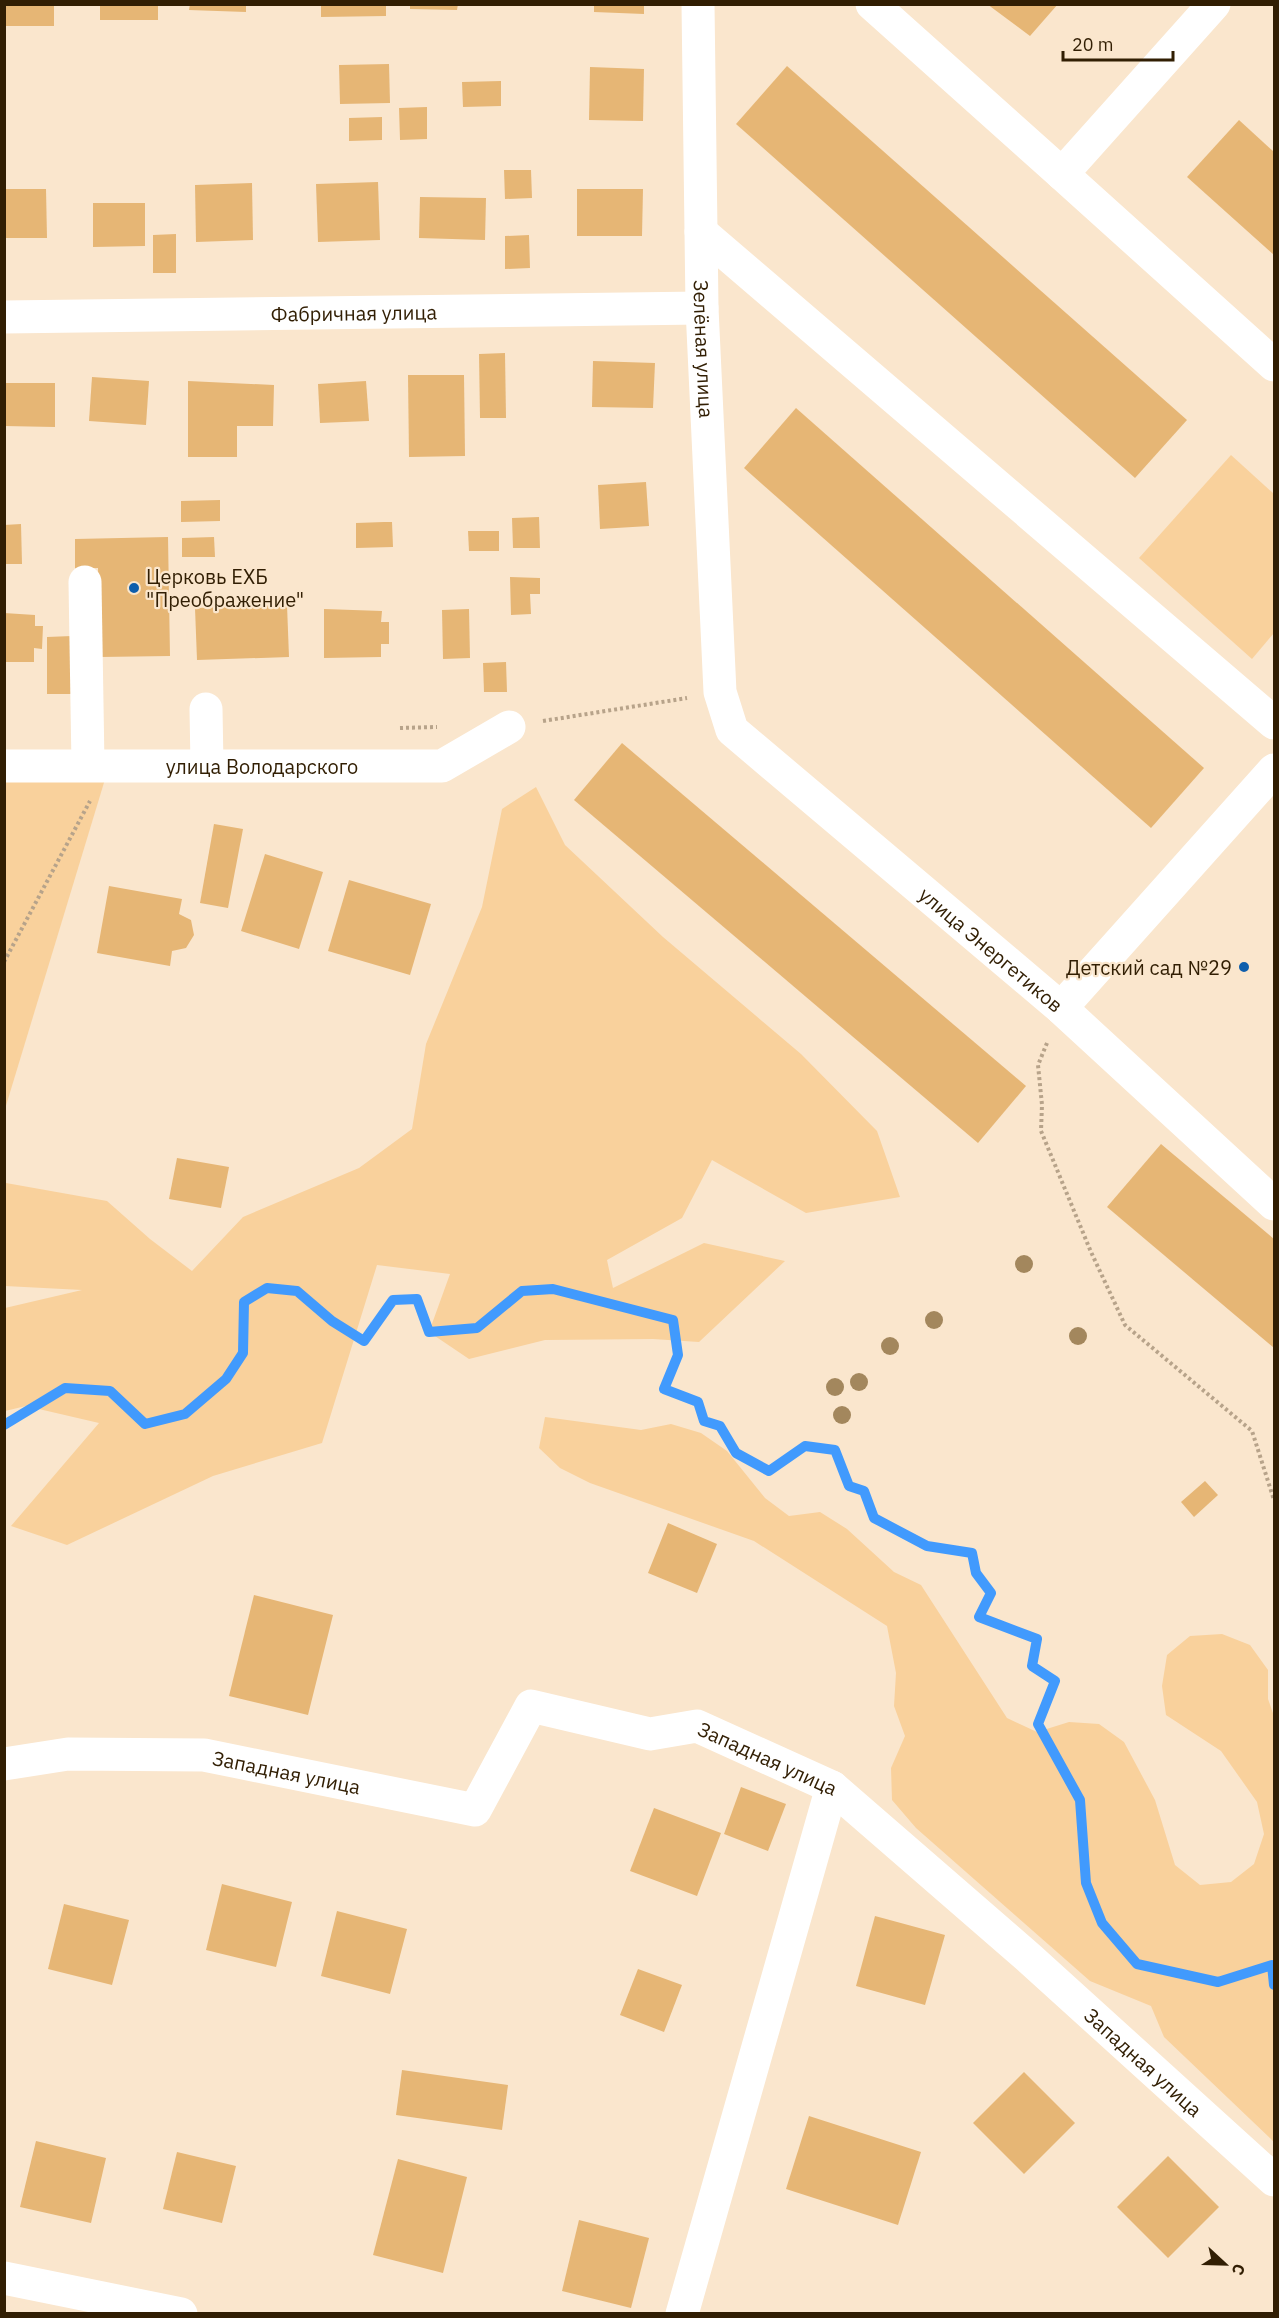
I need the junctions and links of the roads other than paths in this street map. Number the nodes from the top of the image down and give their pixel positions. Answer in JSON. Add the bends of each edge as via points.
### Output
{"nodes":[{"id":1,"x":698,"y":4,"type":"edge"},
{"id":2,"x":872,"y":4,"type":"edge"},
{"id":3,"x":1214,"y":4,"type":"edge"},
{"id":4,"x":1062,"y":174,"type":"junction"},
{"id":5,"x":701,"y":232,"type":"junction"},
{"id":6,"x":702,"y":308,"type":"junction"},
{"id":7,"x":4,"y":317,"type":"edge"},
{"id":8,"x":1275,"y":365,"type":"edge"},
{"id":9,"x":85,"y":582,"type":"dead end"},
{"id":10,"x":720,"y":692,"type":"joint"},
{"id":11,"x":206,"y":709,"type":"dead end"},
{"id":12,"x":1275,"y":723,"type":"edge"},
{"id":13,"x":509,"y":727,"type":"dead end"},
{"id":14,"x":98,"y":765,"type":"junction"},
{"id":15,"x":207,"y":765,"type":"junction"},
{"id":16,"x":4,"y":766,"type":"edge"},
{"id":17,"x":1275,"y":770,"type":"edge"},
{"id":18,"x":1061,"y":1008,"type":"junction"},
{"id":19,"x":1275,"y":1204,"type":"edge"},
{"id":20,"x":4,"y":1764,"type":"edge"},
{"id":21,"x":832,"y":1787,"type":"junction"},
{"id":22,"x":1275,"y":2180,"type":"edge"},
{"id":23,"x":4,"y":2278,"type":"edge"},
{"id":24,"x":181,"y":2313,"type":"edge"},
{"id":25,"x":682,"y":2313,"type":"edge"}],
"edges":[{"from":1,"to":5,"type":"street","name":"Зелёная улица"},
{"from":2,"to":4,"type":"street"},
{"from":3,"to":4,"type":"street"},
{"from":4,"to":8,"type":"street"},
{"from":5,"to":6,"type":"street","name":"Зелёная улица"},
{"from":5,"to":12,"type":"street"},
{"from":6,"to":7,"type":"street","name":"Фабричная улица"},
{"from":6,"to":10,"type":"street","name":"Зелёная улица"},
{"from":9,"to":14,"type":"street"},
{"from":10,"to":18,"type":"street","name":"улица Энергетиков","via":[[732,730]]},
{"from":11,"to":15,"type":"street"},
{"from":13,"to":15,"type":"street","name":"улица Володарского","via":[[442,766]]},
{"from":14,"to":15,"type":"street","name":"улица Володарского"},
{"from":14,"to":16,"type":"street","name":"улица Володарского"},
{"from":17,"to":18,"type":"street"},
{"from":18,"to":19,"type":"street","name":"улица Энергетиков"},
{"from":20,"to":21,"type":"street","name":"Западная улица","via":[[68,1754],[204,1755],[475,1810],[531,1706],[650,1734],[697,1726]]},
{"from":21,"to":22,"type":"street","name":"Западная улица"},
{"from":21,"to":25,"type":"street"},
{"from":23,"to":24,"type":"street"}]}
